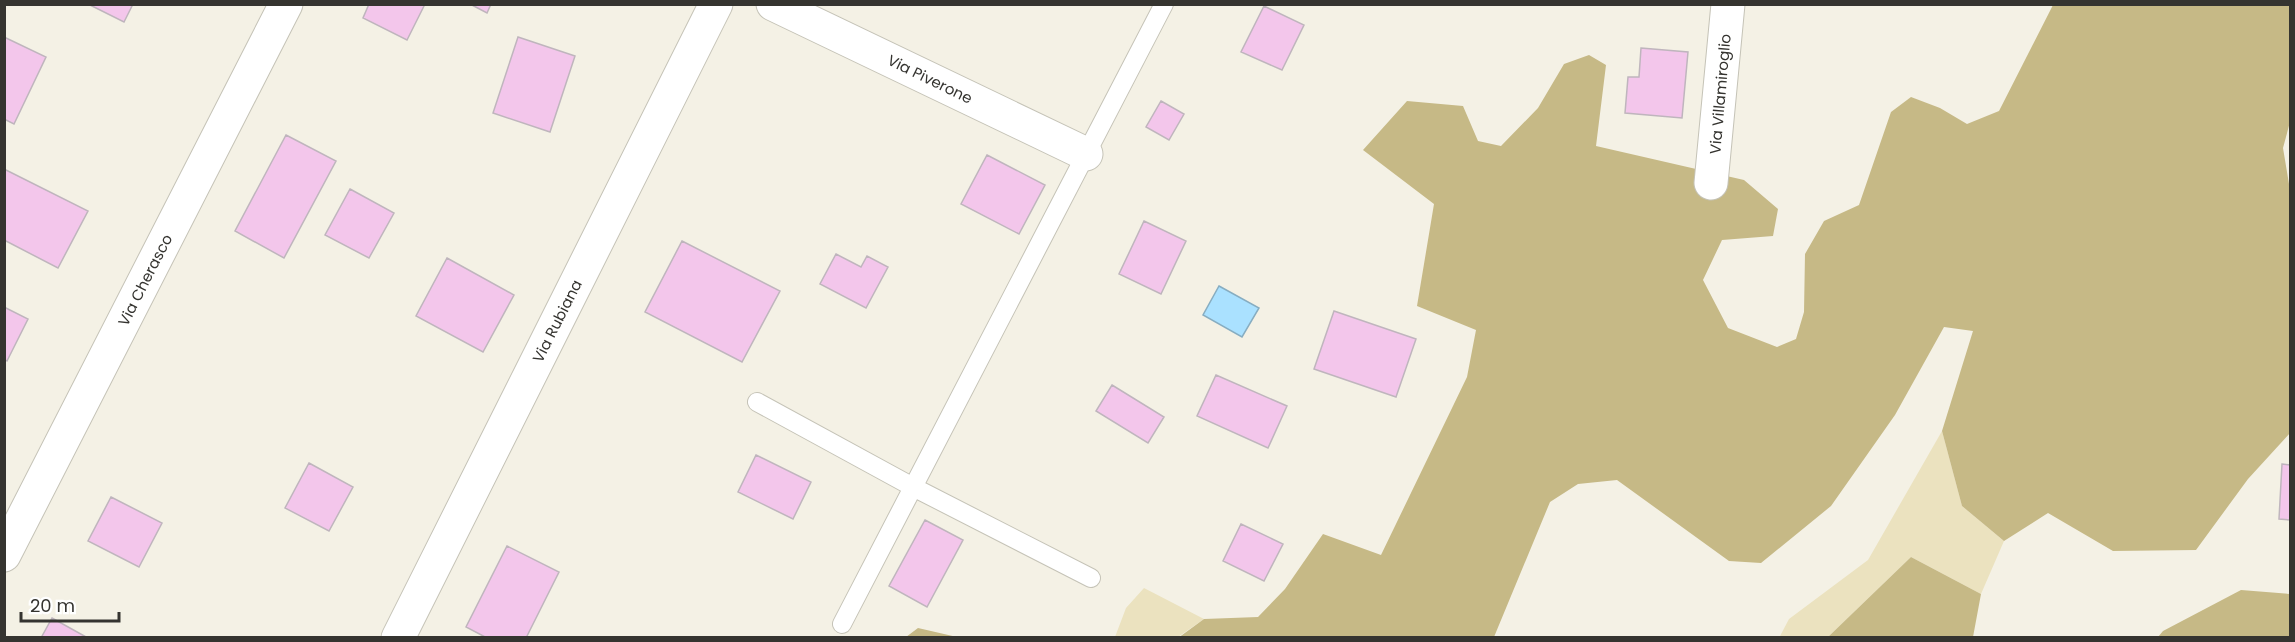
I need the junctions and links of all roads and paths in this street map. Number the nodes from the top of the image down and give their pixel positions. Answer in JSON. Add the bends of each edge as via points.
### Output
{"nodes":[{"id":1,"x":286,"y":4,"type":"edge"},
{"id":2,"x":716,"y":4,"type":"edge"},
{"id":3,"x":773,"y":4,"type":"edge"},
{"id":4,"x":1164,"y":4,"type":"edge"},
{"id":5,"x":1728,"y":4,"type":"edge"},
{"id":6,"x":1086,"y":154,"type":"junction"},
{"id":7,"x":1711,"y":183,"type":"dead end"},
{"id":8,"x":757,"y":402,"type":"dead end"},
{"id":9,"x":913,"y":488,"type":"junction"},
{"id":10,"x":4,"y":555,"type":"edge"},
{"id":11,"x":1091,"y":578,"type":"dead end"},
{"id":12,"x":842,"y":624,"type":"dead end"},
{"id":13,"x":398,"y":638,"type":"edge"}],
"edges":[{"from":1,"to":10,"type":"street","name":"Via Cherasco"},
{"from":2,"to":13,"type":"street","name":"Via Rubiana"},
{"from":3,"to":6,"type":"street","name":"Via Piverone"},
{"from":4,"to":6,"type":"lane"},
{"from":5,"to":7,"type":"street","name":"Via Villamiroglio"},
{"from":6,"to":9,"type":"lane"},
{"from":8,"to":9,"type":"lane"},
{"from":9,"to":11,"type":"lane"},
{"from":9,"to":12,"type":"lane"}]}
